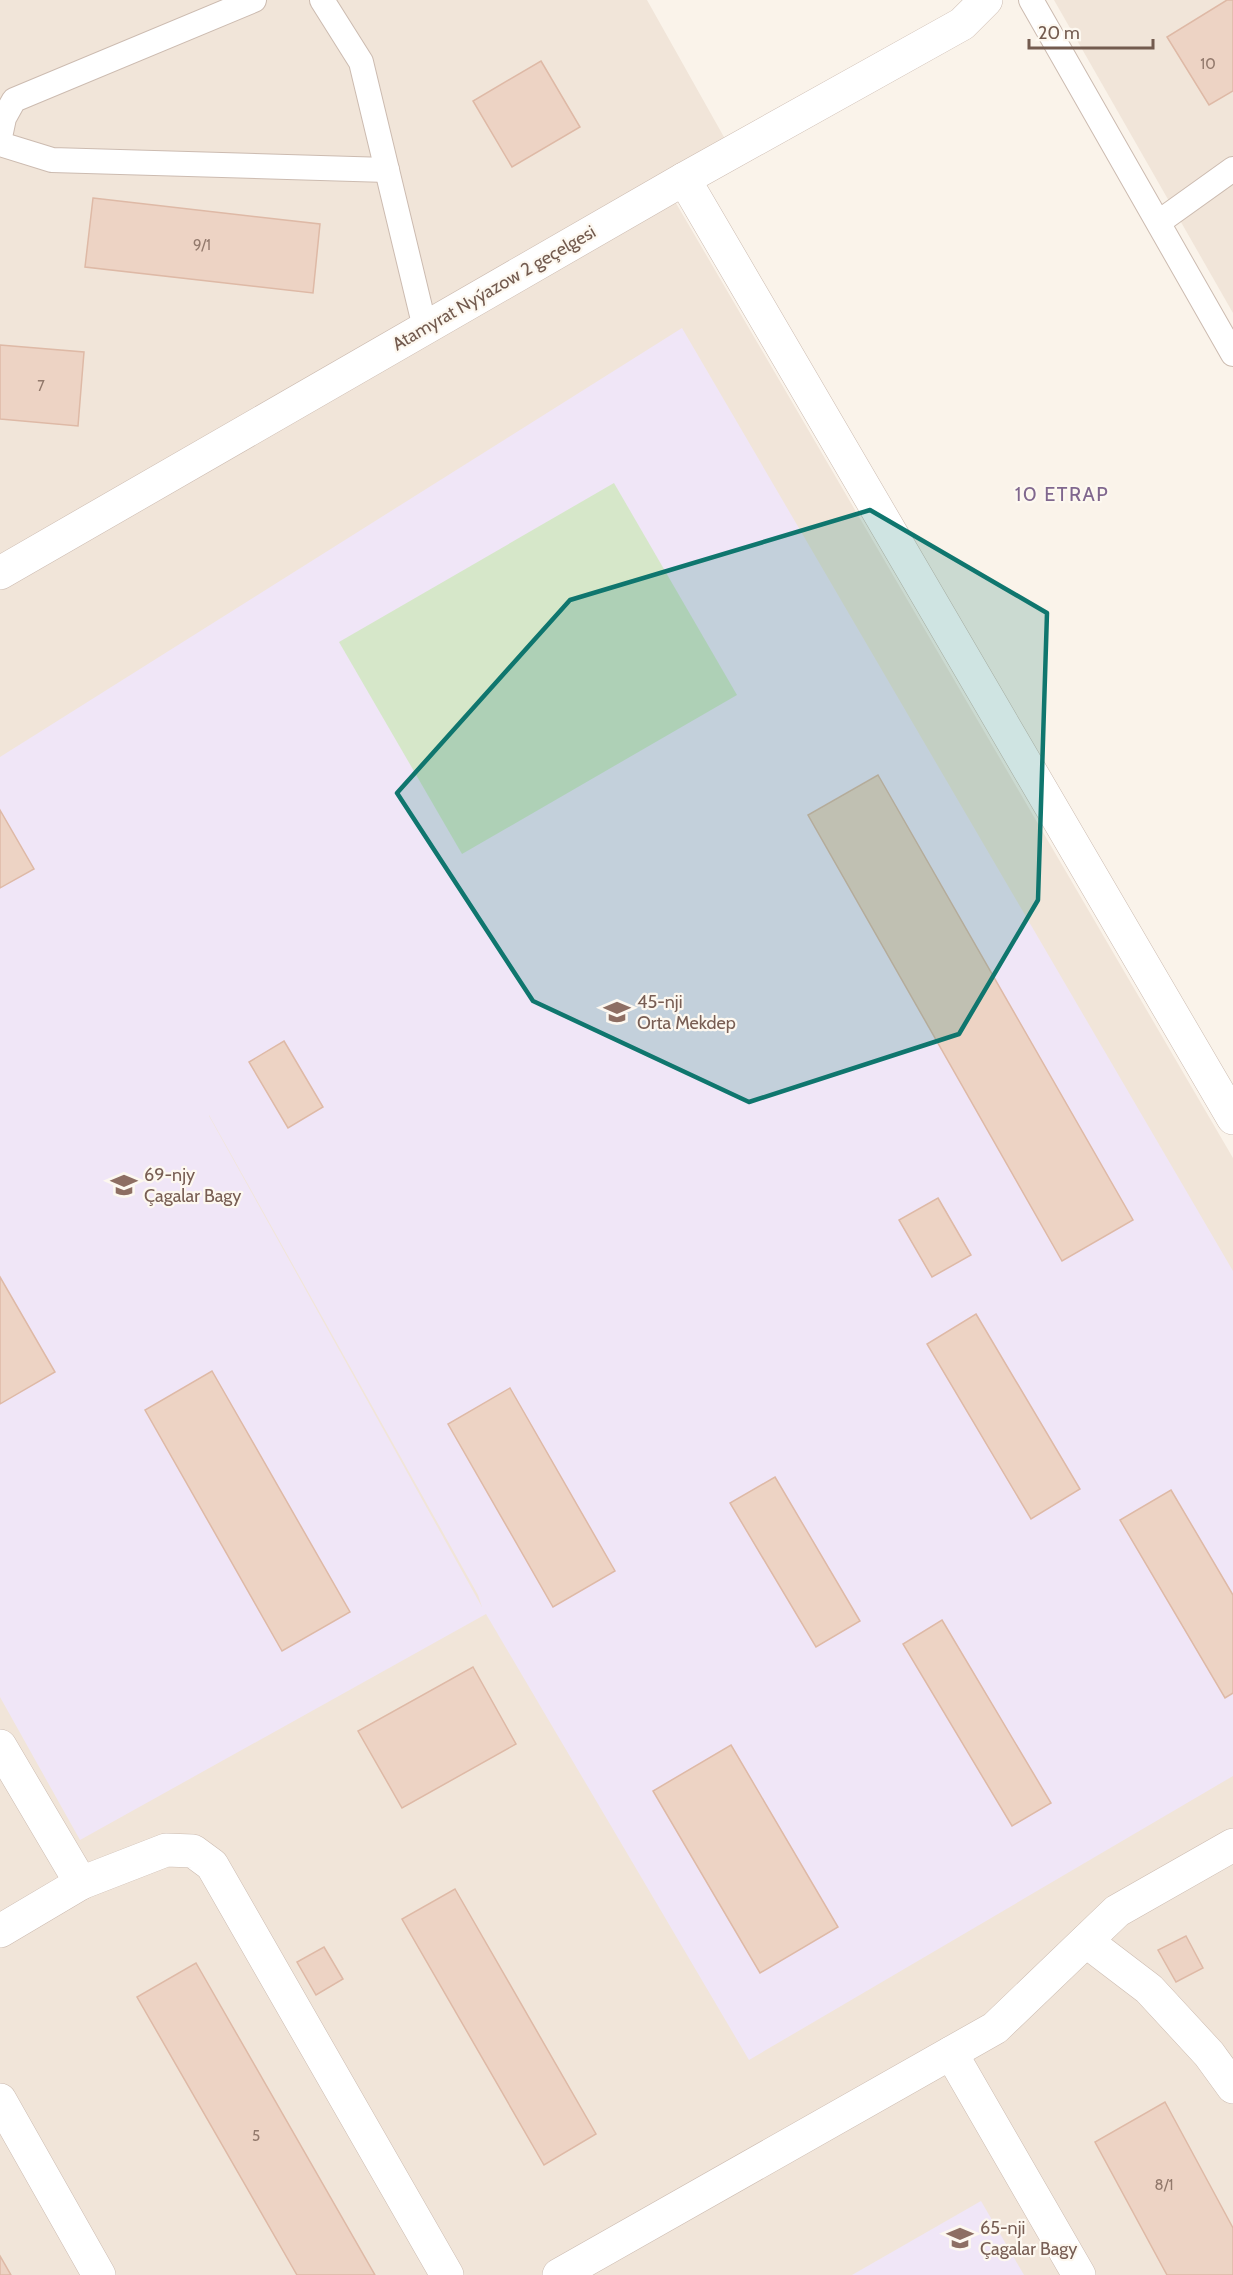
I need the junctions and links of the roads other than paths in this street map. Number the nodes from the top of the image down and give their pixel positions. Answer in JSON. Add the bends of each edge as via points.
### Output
{"nodes":[{"id":1,"x":254,"y":0,"type":"edge"},
{"id":2,"x":322,"y":0,"type":"edge"},
{"id":3,"x":986,"y":0,"type":"edge"},
{"id":4,"x":1031,"y":0,"type":"edge"},
{"id":5,"x":0,"y":137,"type":"edge"},
{"id":6,"x":0,"y":144,"type":"edge"},
{"id":7,"x":1233,"y":169,"type":"edge"},
{"id":8,"x":387,"y":170,"type":"junction"},
{"id":9,"x":684,"y":179,"type":"junction"},
{"id":10,"x":1159,"y":222,"type":"junction"},
{"id":11,"x":425,"y":328,"type":"junction"},
{"id":12,"x":1233,"y":354,"type":"edge"},
{"id":13,"x":0,"y":573,"type":"edge"},
{"id":14,"x":1233,"y":1118,"type":"edge"},
{"id":15,"x":0,"y":1746,"type":"edge"},
{"id":16,"x":1233,"y":1845,"type":"edge"},
{"id":17,"x":81,"y":1883,"type":"junction"},
{"id":18,"x":0,"y":1931,"type":"edge"},
{"id":19,"x":1086,"y":1941,"type":"junction"},
{"id":20,"x":951,"y":2053,"type":"junction"},
{"id":21,"x":1233,"y":2087,"type":"edge"},
{"id":22,"x":0,"y":2100,"type":"edge"},
{"id":23,"x":99,"y":2275,"type":"edge"},
{"id":24,"x":447,"y":2275,"type":"edge"},
{"id":25,"x":559,"y":2275,"type":"edge"},
{"id":26,"x":1079,"y":2275,"type":"edge"}],
"edges":[{"from":1,"to":5,"type":"lane","via":[[14,100]]},
{"from":2,"to":8,"type":"lane","via":[[361,62]]},
{"from":3,"to":9,"type":"street","name":"Atamyrat Nyýazow 2 geçelgesi","via":[[962,24]]},
{"from":4,"to":10,"type":"lane"},
{"from":6,"to":8,"type":"lane","via":[[52,160]]},
{"from":7,"to":10,"type":"lane"},
{"from":8,"to":11,"type":"lane"},
{"from":9,"to":11,"type":"street","name":"Atamyrat Nyýazow 2 geçelgesi"},
{"from":9,"to":14,"type":"street"},
{"from":10,"to":12,"type":"lane"},
{"from":11,"to":13,"type":"street","name":"Atamyrat Nyýazow 2 geçelgesi"},
{"from":15,"to":17,"type":"street"},
{"from":16,"to":19,"type":"street","via":[[1117,1911]]},
{"from":17,"to":18,"type":"street"},
{"from":17,"to":24,"type":"street","via":[[165,1850],[193,1851],[212,1865]]},
{"from":19,"to":20,"type":"street","via":[[995,2028]]},
{"from":19,"to":21,"type":"street","via":[[1149,1989],[1209,2054]]},
{"from":20,"to":25,"type":"street"},
{"from":20,"to":26,"type":"street"},
{"from":22,"to":23,"type":"street"}]}
